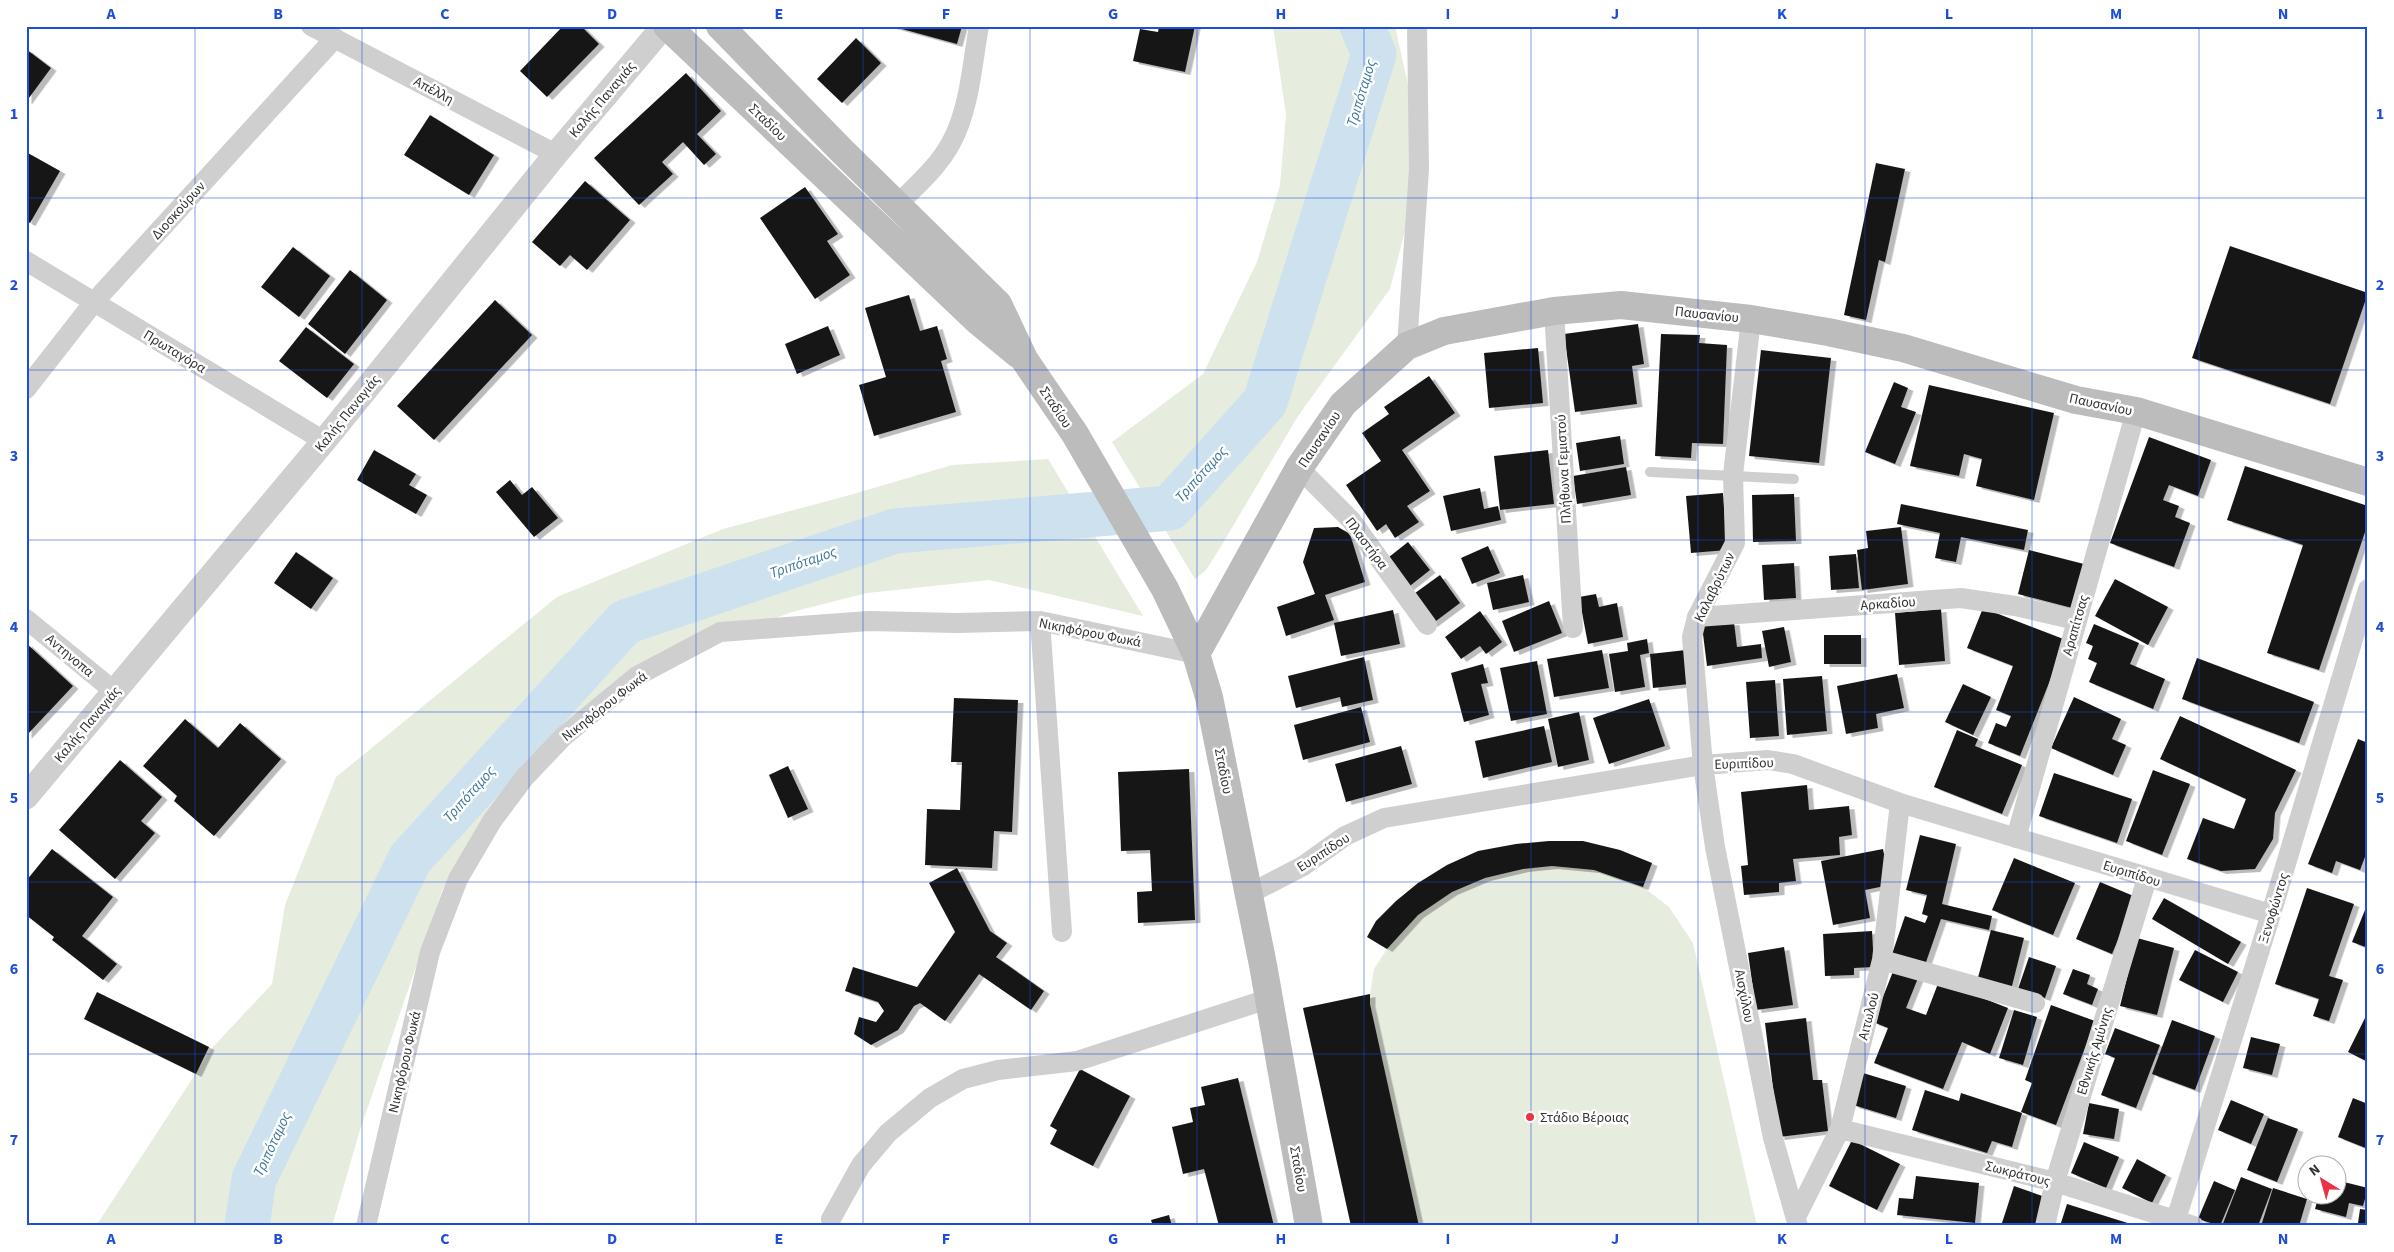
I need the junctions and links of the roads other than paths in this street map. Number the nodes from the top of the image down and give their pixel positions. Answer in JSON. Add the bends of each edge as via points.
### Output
{"nodes":[{"id":1,"x":311,"y":26,"type":"edge"},
{"id":2,"x":665,"y":26,"type":"edge"},
{"id":3,"x":720,"y":26,"type":"edge"},
{"id":4,"x":979,"y":26,"type":"edge"},
{"id":5,"x":1417,"y":26,"type":"edge"},
{"id":6,"x":335,"y":38,"type":"junction"},
{"id":7,"x":556,"y":154,"type":"junction"},
{"id":8,"x":898,"y":205,"type":"junction"},
{"id":9,"x":26,"y":261,"type":"edge"},
{"id":10,"x":94,"y":302,"type":"junction"},
{"id":11,"x":1554,"y":311,"type":"junction"},
{"id":12,"x":1751,"y":319,"type":"junction"},
{"id":13,"x":1406,"y":346,"type":"junction"},
{"id":14,"x":1024,"y":359,"type":"junction"},
{"id":15,"x":26,"y":389,"type":"edge"},
{"id":16,"x":2136,"y":411,"type":"junction"},
{"id":17,"x":324,"y":441,"type":"junction"},
{"id":18,"x":1299,"y":468,"type":"junction"},
{"id":19,"x":1650,"y":472,"type":"dead end"},
{"id":20,"x":1733,"y":475,"type":"junction"},
{"id":21,"x":1794,"y":479,"type":"dead end"},
{"id":22,"x":2368,"y":482,"type":"edge"},
{"id":23,"x":2368,"y":589,"type":"edge"},
{"id":24,"x":1697,"y":617,"type":"junction"},
{"id":25,"x":26,"y":619,"type":"edge"},
{"id":26,"x":2076,"y":620,"type":"junction"},
{"id":27,"x":1040,"y":621,"type":"junction"},
{"id":28,"x":1427,"y":625,"type":"dead end"},
{"id":29,"x":1573,"y":628,"type":"dead end"},
{"id":30,"x":1196,"y":654,"type":"junction"},
{"id":31,"x":114,"y":691,"type":"junction"},
{"id":32,"x":1703,"y":765,"type":"junction"},
{"id":33,"x":26,"y":798,"type":"edge"},
{"id":34,"x":1900,"y":803,"type":"junction"},
{"id":35,"x":2016,"y":838,"type":"junction"},
{"id":36,"x":2147,"y":878,"type":"junction"},
{"id":37,"x":1249,"y":894,"type":"junction"},
{"id":38,"x":2271,"y":914,"type":"junction"},
{"id":39,"x":1062,"y":932,"type":"dead end"},
{"id":40,"x":1882,"y":960,"type":"junction"},
{"id":41,"x":1268,"y":999,"type":"junction"},
{"id":42,"x":2035,"y":1003,"type":"dead end"},
{"id":43,"x":1840,"y":1129,"type":"junction"},
{"id":44,"x":2055,"y":1182,"type":"junction"},
{"id":45,"x":831,"y":1219,"type":"dead end"},
{"id":46,"x":1797,"y":1222,"type":"edge"},
{"id":47,"x":2182,"y":1224,"type":"edge"},
{"id":48,"x":366,"y":1226,"type":"edge"},
{"id":49,"x":1309,"y":1226,"type":"edge"},
{"id":50,"x":2045,"y":1226,"type":"edge"}],
"edges":[{"from":1,"to":6,"type":"street","name":"Απέλλη"},
{"from":2,"to":7,"type":"street","name":"Καλής Παναγιάς"},
{"from":2,"to":14,"type":"main road","name":"Σταδίου","via":[[979,322]]},
{"from":3,"to":8,"type":"main road","name":"Σταδίου"},
{"from":4,"to":8,"type":"street","via":[[964,108],[951,143],[926,177]]},
{"from":5,"to":13,"type":"street","via":[[1419,169]]},
{"from":6,"to":7,"type":"street","name":"Απέλλη"},
{"from":6,"to":10,"type":"street","name":"Διοσκούρων"},
{"from":7,"to":17,"type":"street","name":"Καλής Παναγιάς"},
{"from":8,"to":14,"type":"main road","name":"Σταδίου","via":[[998,304]]},
{"from":9,"to":10,"type":"street","name":"Πρωταγόρα"},
{"from":10,"to":15,"type":"street","name":"Διοσκούρων"},
{"from":10,"to":17,"type":"street","name":"Πρωταγόρα"},
{"from":11,"to":12,"type":"main road","name":"Παυσανίου","via":[[1621,305]]},
{"from":11,"to":13,"type":"main road","name":"Παυσανίου","via":[[1444,331]]},
{"from":11,"to":29,"type":"street","name":"Πλήθωνα Γεμιστού"},
{"from":12,"to":16,"type":"main road","name":"Παυσανίου","via":[[1903,348],[2076,400]]},
{"from":12,"to":20,"type":"street","name":"Καλαβρύτων"},
{"from":13,"to":18,"type":"main road","name":"Παυσανίου","via":[[1343,404]]},
{"from":14,"to":30,"type":"main road","name":"Σταδίου","via":[[1075,434],[1165,589]]},
{"from":16,"to":22,"type":"main road","name":"Παυσανίου"},
{"from":16,"to":26,"type":"street","name":"Αραπίτσας"},
{"from":17,"to":31,"type":"street","name":"Καλής Παναγιάς"},
{"from":18,"to":28,"type":"street","name":"Πλαστήρα","via":[[1351,520]]},
{"from":18,"to":30,"type":"main road","name":"Παυσανίου"},
{"from":19,"to":20,"type":"lane"},
{"from":20,"to":21,"type":"lane"},
{"from":20,"to":24,"type":"street","name":"Καλαβρύτων","via":[[1735,543]]},
{"from":23,"to":38,"type":"street","name":"Ξενοφώντος"},
{"from":24,"to":26,"type":"street","name":"Αρκαδίου","via":[[1961,598]]},
{"from":24,"to":32,"type":"street","name":"Καλαβρύτων","via":[[1692,637]]},
{"from":25,"to":31,"type":"street","name":"Αντηνοπα"},
{"from":26,"to":35,"type":"street","name":"Αραπίτσας"},
{"from":27,"to":30,"type":"street","name":"Νικηφόρου Φωκά"},
{"from":27,"to":39,"type":"street"},
{"from":27,"to":48,"type":"street","name":"Νικηφόρου Φωκά","via":[[869,621],[720,632],[637,676],[563,737],[524,778],[492,821],[458,879],[430,952]]},
{"from":30,"to":37,"type":"main road","name":"Σταδίου","via":[[1209,697]]},
{"from":31,"to":33,"type":"street","name":"Καλής Παναγιάς"},
{"from":32,"to":34,"type":"street","name":"Ευριπίδου","via":[[1768,760],[1793,764]]},
{"from":32,"to":37,"type":"street","name":"Ευριπίδου","via":[[1384,818],[1345,836],[1303,866]]},
{"from":32,"to":46,"type":"street","name":"Αισχύλου","via":[[1715,847],[1773,1138]]},
{"from":34,"to":35,"type":"street","name":"Ευριπίδου"},
{"from":34,"to":40,"type":"street","name":"Αιτωλού"},
{"from":35,"to":36,"type":"street","name":"Ευριπίδου"},
{"from":36,"to":38,"type":"street","name":"Ευριπίδου"},
{"from":36,"to":44,"type":"street","name":"Εθνικής Αμύνης"},
{"from":37,"to":41,"type":"main road","name":"Σταδίου"},
{"from":38,"to":47,"type":"street","name":"Ξενοφώντος"},
{"from":40,"to":42,"type":"street"},
{"from":40,"to":43,"type":"street","name":"Αιτωλού"},
{"from":41,"to":45,"type":"street","via":[[1077,1061],[998,1070],[963,1079],[930,1098],[888,1133],[861,1166]]},
{"from":41,"to":49,"type":"main road","name":"Σταδίου"},
{"from":43,"to":44,"type":"street","name":"Σωκράτους"},
{"from":43,"to":46,"type":"street","name":"Αιτωλού"},
{"from":44,"to":47,"type":"street","name":"Σωκράτους"},
{"from":44,"to":50,"type":"street","name":"Εθνικής Αμύνης"}]}
